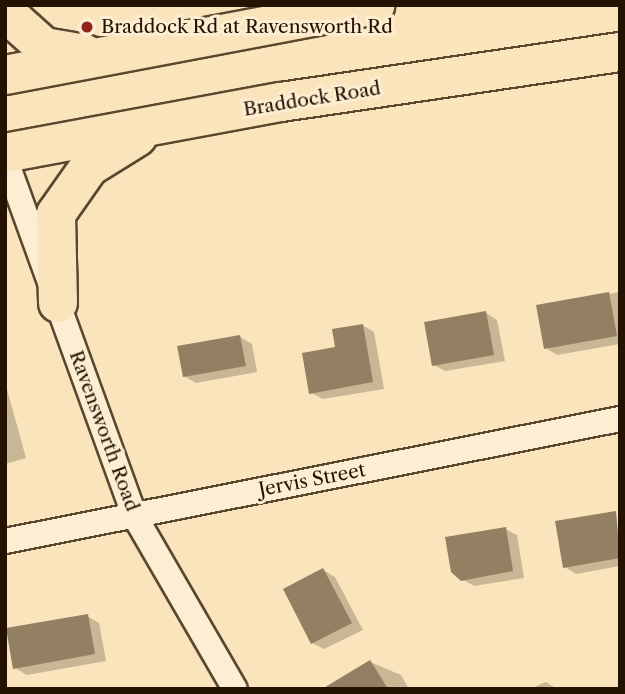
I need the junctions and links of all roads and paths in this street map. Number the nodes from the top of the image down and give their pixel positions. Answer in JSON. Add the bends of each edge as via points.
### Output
{"nodes":[{"id":1,"x":375,"y":5,"type":"edge"},
{"id":2,"x":5,"y":12,"type":"edge"},
{"id":3,"x":620,"y":52,"type":"edge"},
{"id":4,"x":107,"y":56,"type":"junction"},
{"id":5,"x":5,"y":75,"type":"edge"},
{"id":6,"x":171,"y":122,"type":"junction"},
{"id":7,"x":5,"y":156,"type":"edge"},
{"id":8,"x":58,"y":303,"type":"junction"},
{"id":9,"x":620,"y":419,"type":"edge"},
{"id":10,"x":134,"y":515,"type":"junction"},
{"id":11,"x":5,"y":541,"type":"edge"},
{"id":12,"x":235,"y":689,"type":"edge"}],
"edges":[{"from":1,"to":4,"type":"main road"},
{"from":2,"to":4,"type":"main road","via":[[44,47]]},
{"from":3,"to":6,"type":"main road","name":"Braddock Road"},
{"from":4,"to":5,"type":"main road"},
{"from":6,"to":7,"type":"main road","name":"Braddock Road"},
{"from":6,"to":8,"type":"main road","via":[[121,144],[71,185],[56,214],[53,245]]},
{"from":7,"to":8,"type":"street","name":"Ravensworth Road"},
{"from":8,"to":10,"type":"street","name":"Ravensworth Road"},
{"from":9,"to":10,"type":"street","name":"Jervis Street"},
{"from":10,"to":11,"type":"street","name":"Jervis Street"},
{"from":10,"to":12,"type":"street","name":"Ravensworth Road"}]}
